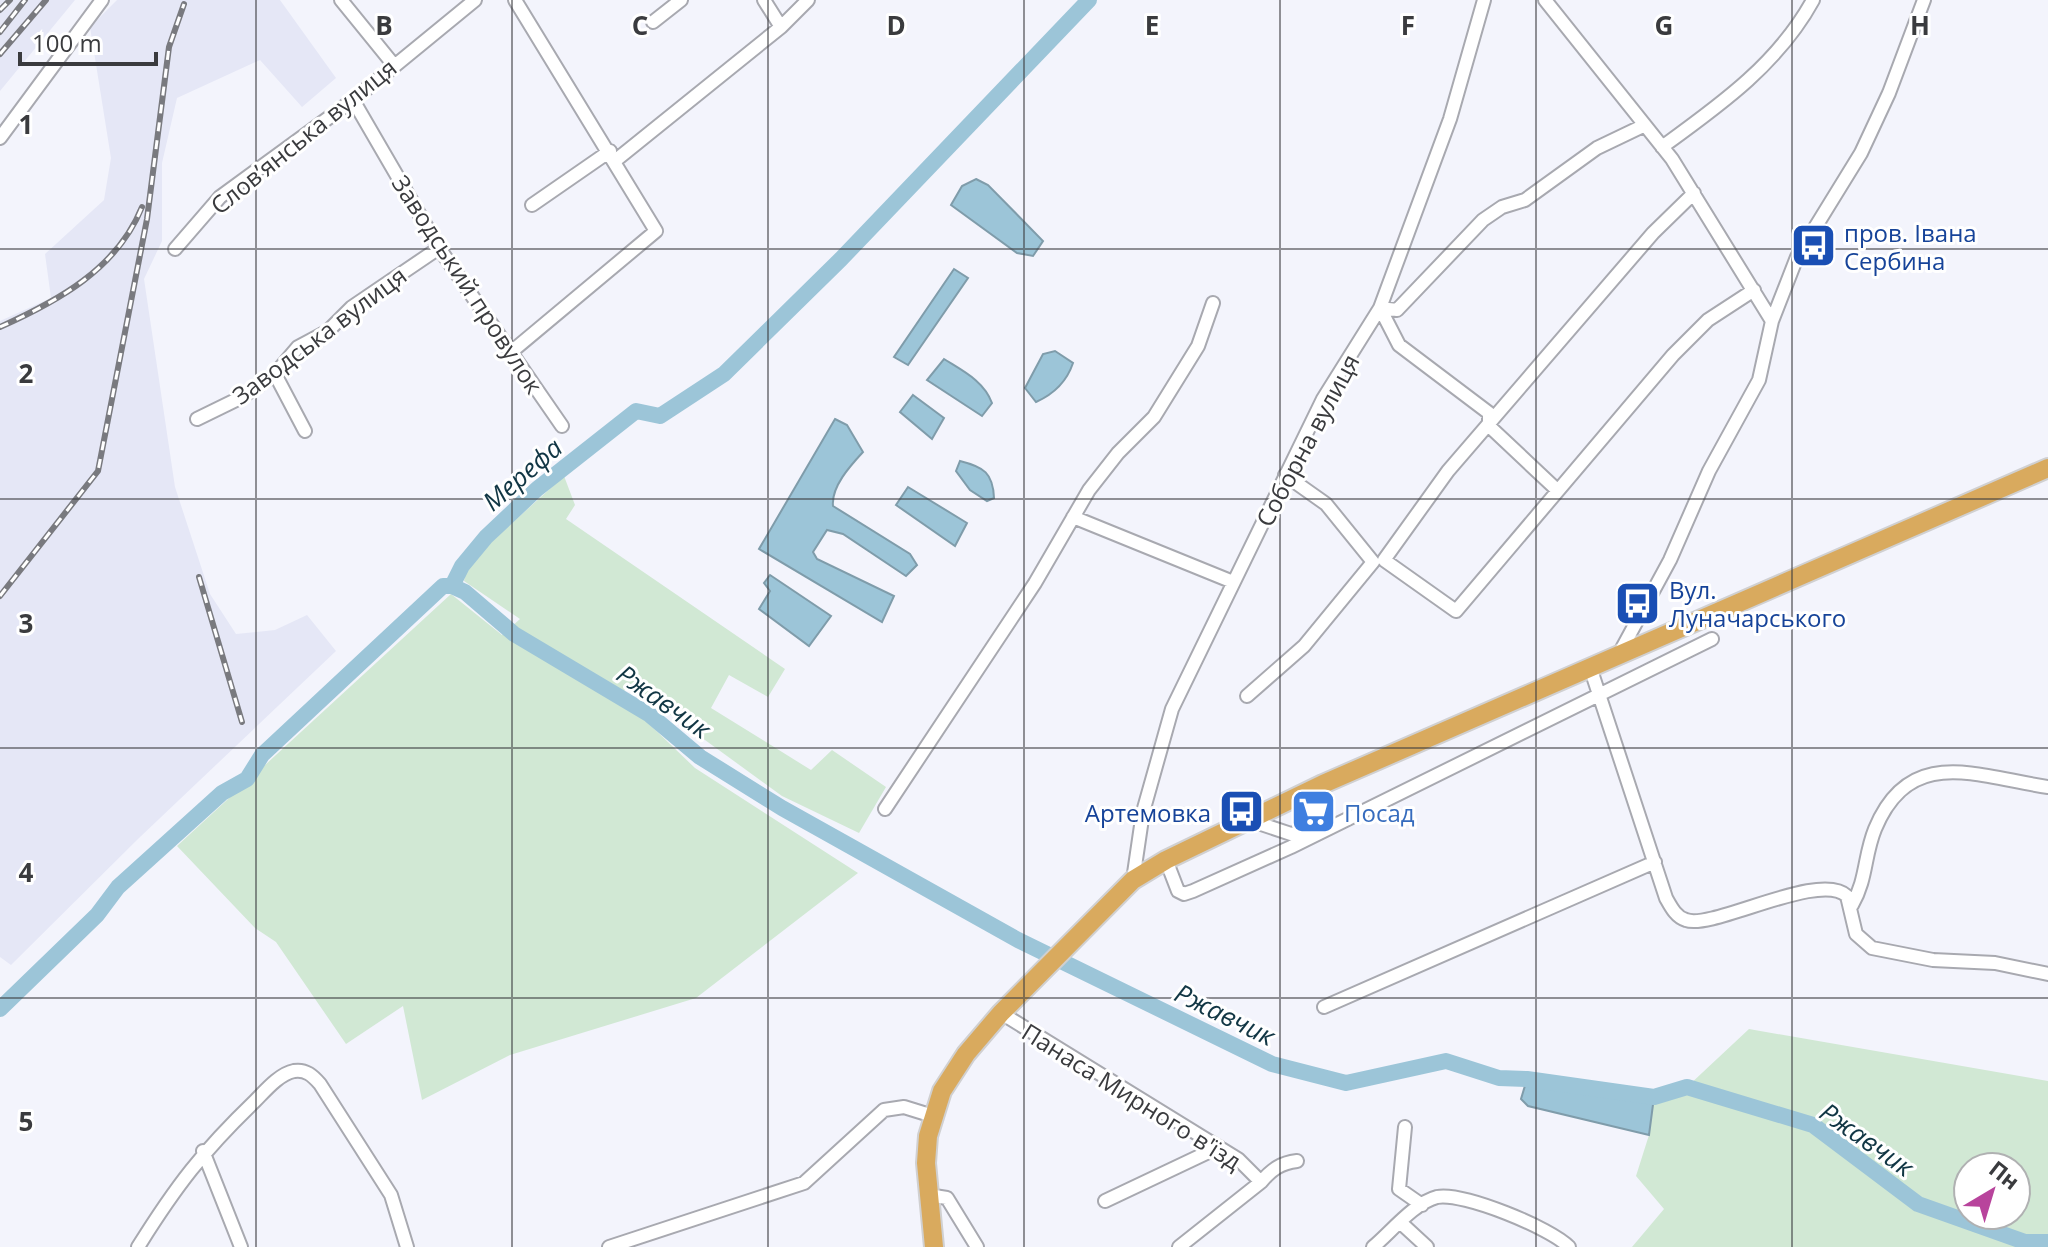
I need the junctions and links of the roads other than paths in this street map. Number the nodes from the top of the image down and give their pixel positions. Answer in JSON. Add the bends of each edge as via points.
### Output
{"nodes":[{"id":1,"x":102,"y":0,"type":"edge"},
{"id":2,"x":341,"y":0,"type":"edge"},
{"id":3,"x":475,"y":0,"type":"edge"},
{"id":4,"x":515,"y":0,"type":"edge"},
{"id":5,"x":681,"y":0,"type":"edge"},
{"id":6,"x":764,"y":0,"type":"edge"},
{"id":7,"x":808,"y":0,"type":"edge"},
{"id":8,"x":1484,"y":0,"type":"edge"},
{"id":9,"x":1545,"y":0,"type":"edge"},
{"id":10,"x":1813,"y":0,"type":"edge"},
{"id":11,"x":1924,"y":0,"type":"edge"},
{"id":12,"x":653,"y":22,"type":"dead end"},
{"id":13,"x":781,"y":27,"type":"junction"},
{"id":14,"x":393,"y":64,"type":"junction"},
{"id":15,"x":353,"y":100,"type":"junction"},
{"id":16,"x":1645,"y":125,"type":"junction"},
{"id":17,"x":0,"y":138,"type":"edge"},
{"id":18,"x":1662,"y":147,"type":"junction"},
{"id":19,"x":613,"y":156,"type":"junction"},
{"id":20,"x":1694,"y":193,"type":"junction"},
{"id":21,"x":532,"y":205,"type":"dead end"},
{"id":22,"x":439,"y":248,"type":"junction"},
{"id":23,"x":175,"y":249,"type":"dead end"},
{"id":24,"x":1754,"y":290,"type":"junction"},
{"id":25,"x":1213,"y":303,"type":"dead end"},
{"id":26,"x":1380,"y":308,"type":"junction"},
{"id":27,"x":1772,"y":321,"type":"junction"},
{"id":28,"x":510,"y":353,"type":"junction"},
{"id":29,"x":275,"y":374,"type":"junction"},
{"id":30,"x":197,"y":419,"type":"dead end"},
{"id":31,"x":562,"y":426,"type":"dead end"},
{"id":32,"x":1489,"y":426,"type":"junction"},
{"id":33,"x":305,"y":431,"type":"dead end"},
{"id":34,"x":2048,"y":468,"type":"edge"},
{"id":35,"x":1285,"y":475,"type":"junction"},
{"id":36,"x":1556,"y":489,"type":"junction"},
{"id":37,"x":1073,"y":517,"type":"junction"},
{"id":38,"x":1378,"y":561,"type":"junction"},
{"id":39,"x":1233,"y":582,"type":"junction"},
{"id":40,"x":1712,"y":639,"type":"dead end"},
{"id":41,"x":1619,"y":654,"type":"junction"},
{"id":42,"x":1590,"y":667,"type":"junction"},
{"id":43,"x":1597,"y":694,"type":"junction"},
{"id":44,"x":1247,"y":696,"type":"dead end"},
{"id":45,"x":2048,"y":787,"type":"edge"},
{"id":46,"x":885,"y":809,"type":"dead end"},
{"id":47,"x":1249,"y":820,"type":"junction"},
{"id":48,"x":1325,"y":827,"type":"junction"},
{"id":49,"x":1166,"y":860,"type":"junction"},
{"id":50,"x":1655,"y":862,"type":"junction"},
{"id":51,"x":1133,"y":880,"type":"junction"},
{"id":52,"x":1862,"y":888,"type":"junction"},
{"id":53,"x":1843,"y":892,"type":"junction"},
{"id":54,"x":1852,"y":905,"type":"junction"},
{"id":55,"x":2048,"y":974,"type":"edge"},
{"id":56,"x":1324,"y":1007,"type":"dead end"},
{"id":57,"x":1001,"y":1013,"type":"junction"},
{"id":58,"x":933,"y":1116,"type":"junction"},
{"id":59,"x":1405,"y":1127,"type":"dead end"},
{"id":60,"x":1219,"y":1147,"type":"junction"},
{"id":61,"x":203,"y":1151,"type":"junction"},
{"id":62,"x":1297,"y":1161,"type":"dead end"},
{"id":63,"x":1261,"y":1182,"type":"junction"},
{"id":64,"x":928,"y":1195,"type":"junction"},
{"id":65,"x":1105,"y":1201,"type":"dead end"},
{"id":66,"x":1422,"y":1205,"type":"junction"},
{"id":67,"x":1401,"y":1223,"type":"junction"},
{"id":68,"x":138,"y":1247,"type":"edge"},
{"id":69,"x":241,"y":1247,"type":"edge"},
{"id":70,"x":407,"y":1247,"type":"edge"},
{"id":71,"x":609,"y":1247,"type":"edge"},
{"id":72,"x":934,"y":1247,"type":"edge"},
{"id":73,"x":977,"y":1247,"type":"edge"},
{"id":74,"x":1179,"y":1247,"type":"edge"},
{"id":75,"x":1373,"y":1247,"type":"edge"},
{"id":76,"x":1427,"y":1247,"type":"edge"},
{"id":77,"x":1569,"y":1247,"type":"edge"}],
"edges":[{"from":1,"to":17,"type":"street"},
{"from":2,"to":14,"type":"street"},
{"from":3,"to":14,"type":"street","name":"Слов’янська вулиця"},
{"from":4,"to":19,"type":"street"},
{"from":5,"to":12,"type":"street"},
{"from":6,"to":13,"type":"street"},
{"from":7,"to":13,"type":"street"},
{"from":8,"to":26,"type":"street","name":"Соборна вулиця","via":[[1450,119]]},
{"from":9,"to":16,"type":"street"},
{"from":10,"to":18,"type":"street","via":[[1800,25],[1740,91]]},
{"from":11,"to":27,"type":"street","via":[[1861,153],[1797,257]]},
{"from":13,"to":19,"type":"street"},
{"from":14,"to":15,"type":"street","name":"Слов’янська вулиця"},
{"from":15,"to":22,"type":"street","name":"Заводський провулок"},
{"from":15,"to":23,"type":"street","name":"Слов’янська вулиця","via":[[220,197]]},
{"from":16,"to":18,"type":"street"},
{"from":16,"to":26,"type":"street","via":[[1597,148],[1525,200],[1483,220],[1397,310]]},
{"from":18,"to":20,"type":"street"},
{"from":19,"to":21,"type":"street"},
{"from":19,"to":28,"type":"street","via":[[656,231]]},
{"from":20,"to":24,"type":"street"},
{"from":20,"to":32,"type":"street","via":[[1653,233]]},
{"from":22,"to":28,"type":"street","name":"Заводський провулок"},
{"from":22,"to":29,"type":"street","name":"Заводська вулиця","via":[[352,307],[328,331],[298,347]]},
{"from":24,"to":27,"type":"street"},
{"from":24,"to":36,"type":"street","via":[[1708,320],[1673,355]]},
{"from":25,"to":37,"type":"street","via":[[1198,346],[1154,417],[1118,453]]},
{"from":26,"to":32,"type":"street","via":[[1399,345],[1489,413]]},
{"from":26,"to":35,"type":"street","name":"Соборна вулиця","via":[[1323,399]]},
{"from":27,"to":41,"type":"street","via":[[1759,380]]},
{"from":28,"to":31,"type":"street","name":"Заводський провулок"},
{"from":29,"to":30,"type":"street","name":"Заводська вулиця"},
{"from":29,"to":33,"type":"street"},
{"from":32,"to":36,"type":"street"},
{"from":32,"to":38,"type":"street"},
{"from":34,"to":41,"type":"highway"},
{"from":35,"to":38,"type":"street","via":[[1326,504]]},
{"from":35,"to":39,"type":"street","name":"Соборна вулиця"},
{"from":36,"to":38,"type":"street","via":[[1456,611]]},
{"from":37,"to":39,"type":"street"},
{"from":37,"to":46,"type":"street"},
{"from":38,"to":44,"type":"street","via":[[1304,646]]},
{"from":39,"to":51,"type":"street","name":"Соборна вулиця","via":[[1172,709],[1143,812]]},
{"from":40,"to":43,"type":"street"},
{"from":41,"to":42,"type":"highway"},
{"from":42,"to":43,"type":"street"},
{"from":42,"to":47,"type":"highway"},
{"from":43,"to":48,"type":"street"},
{"from":43,"to":50,"type":"street"},
{"from":45,"to":52,"type":"street","via":[[1961,772],[1922,775],[1904,785],[1876,827]]},
{"from":47,"to":48,"type":"street","via":[[1291,834]]},
{"from":47,"to":49,"type":"highway"},
{"from":48,"to":49,"type":"street","via":[[1184,894]]},
{"from":49,"to":51,"type":"highway"},
{"from":50,"to":53,"type":"street","via":[[1666,898],[1685,920],[1698,922],[1760,902],[1828,889]]},
{"from":50,"to":56,"type":"street"},
{"from":51,"to":57,"type":"highway"},
{"from":52,"to":53,"type":"street"},
{"from":52,"to":54,"type":"street"},
{"from":53,"to":54,"type":"street"},
{"from":54,"to":55,"type":"street","via":[[1856,934],[1879,951]]},
{"from":57,"to":58,"type":"highway","via":[[951,1075]]},
{"from":57,"to":60,"type":"street","name":"Панаса Мирного в'їзд"},
{"from":58,"to":64,"type":"highway","via":[[926,1163]]},
{"from":58,"to":71,"type":"street","via":[[904,1107],[884,1110],[804,1183]]},
{"from":59,"to":66,"type":"street","via":[[1399,1189]]},
{"from":60,"to":63,"type":"street","name":"Панаса Мирного в'їзд"},
{"from":60,"to":65,"type":"street"},
{"from":61,"to":68,"type":"street"},
{"from":61,"to":69,"type":"street"},
{"from":61,"to":70,"type":"street","via":[[284,1075],[297,1070],[311,1073],[391,1195]]},
{"from":62,"to":63,"type":"street","via":[[1285,1163]]},
{"from":63,"to":74,"type":"street"},
{"from":64,"to":72,"type":"highway"},
{"from":64,"to":73,"type":"street","via":[[947,1198]]},
{"from":66,"to":67,"type":"street"},
{"from":66,"to":77,"type":"street","via":[[1439,1197],[1459,1199],[1549,1230]]},
{"from":67,"to":75,"type":"street"},
{"from":67,"to":76,"type":"street"}]}
